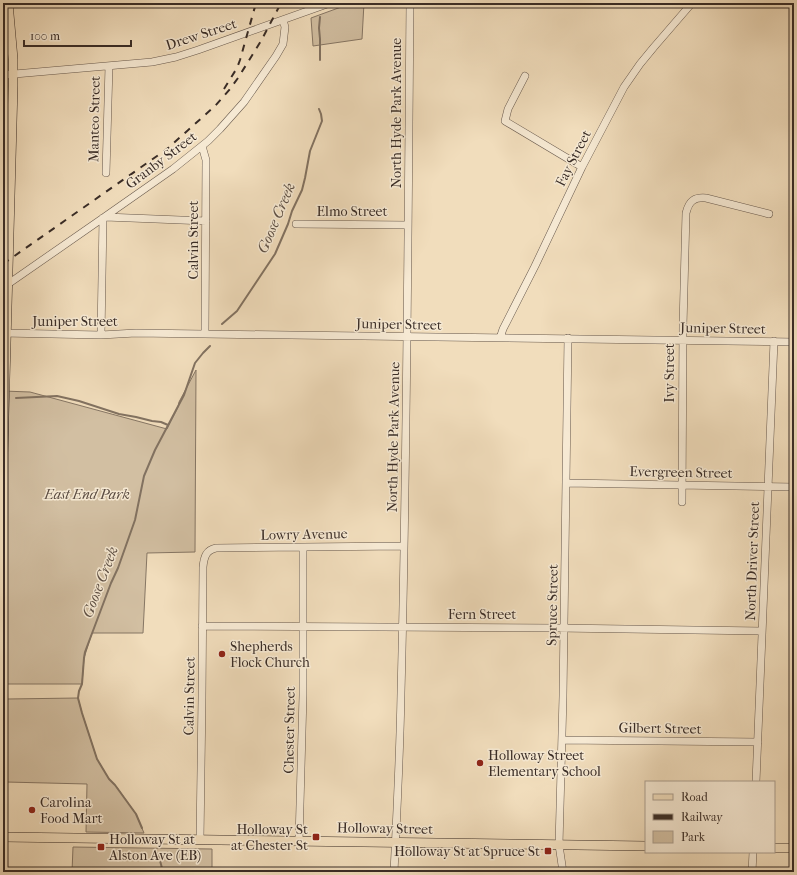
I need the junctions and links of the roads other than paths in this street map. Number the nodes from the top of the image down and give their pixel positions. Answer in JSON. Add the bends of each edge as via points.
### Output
{"nodes":[{"id":1,"x":8,"y":3,"type":"edge"},
{"id":2,"x":330,"y":3,"type":"edge"},
{"id":3,"x":410,"y":3,"type":"edge"},
{"id":4,"x":692,"y":3,"type":"edge"},
{"id":5,"x":283,"y":20,"type":"junction"},
{"id":6,"x":109,"y":66,"type":"junction"},
{"id":7,"x":3,"y":74,"type":"edge"},
{"id":8,"x":13,"y":74,"type":"junction"},
{"id":9,"x":524,"y":76,"type":"dead end"},
{"id":10,"x":7,"y":141,"type":"edge"},
{"id":11,"x":202,"y":146,"type":"junction"},
{"id":12,"x":582,"y":167,"type":"junction"},
{"id":13,"x":106,"y":173,"type":"dead end"},
{"id":14,"x":769,"y":214,"type":"dead end"},
{"id":15,"x":104,"y":218,"type":"junction"},
{"id":16,"x":206,"y":221,"type":"junction"},
{"id":17,"x":296,"y":224,"type":"dead end"},
{"id":18,"x":408,"y":225,"type":"junction"},
{"id":19,"x":8,"y":284,"type":"junction"},
{"id":20,"x":5,"y":333,"type":"edge"},
{"id":21,"x":101,"y":334,"type":"junction"},
{"id":22,"x":205,"y":334,"type":"junction"},
{"id":23,"x":408,"y":337,"type":"junction"},
{"id":24,"x":500,"y":338,"type":"junction"},
{"id":25,"x":568,"y":338,"type":"junction"},
{"id":26,"x":683,"y":340,"type":"junction"},
{"id":27,"x":774,"y":341,"type":"junction"},
{"id":28,"x":794,"y":342,"type":"edge"},
{"id":29,"x":3,"y":453,"type":"edge"},
{"id":30,"x":567,"y":483,"type":"junction"},
{"id":31,"x":682,"y":485,"type":"junction"},
{"id":32,"x":768,"y":486,"type":"junction"},
{"id":33,"x":794,"y":487,"type":"edge"},
{"id":34,"x":682,"y":502,"type":"dead end"},
{"id":35,"x":404,"y":546,"type":"junction"},
{"id":36,"x":303,"y":548,"type":"junction"},
{"id":37,"x":206,"y":553,"type":"joint"},
{"id":38,"x":202,"y":626,"type":"junction"},
{"id":39,"x":303,"y":626,"type":"junction"},
{"id":40,"x":402,"y":627,"type":"junction"},
{"id":41,"x":564,"y":628,"type":"junction"},
{"id":42,"x":762,"y":630,"type":"junction"},
{"id":43,"x":562,"y":740,"type":"junction"},
{"id":44,"x":758,"y":742,"type":"junction"},
{"id":45,"x":756,"y":781,"type":"edge"},
{"id":46,"x":3,"y":837,"type":"edge"},
{"id":47,"x":200,"y":840,"type":"junction"},
{"id":48,"x":299,"y":841,"type":"junction"},
{"id":49,"x":395,"y":843,"type":"junction"},
{"id":50,"x":559,"y":845,"type":"junction"},
{"id":51,"x":645,"y":846,"type":"edge"},
{"id":52,"x":775,"y":848,"type":"edge"},
{"id":53,"x":794,"y":848,"type":"edge"},
{"id":54,"x":753,"y":853,"type":"edge"},
{"id":55,"x":394,"y":872,"type":"edge"},
{"id":56,"x":563,"y":872,"type":"edge"},
{"id":57,"x":752,"y":872,"type":"edge"}],
"edges":[{"from":1,"to":8,"type":"main road"},
{"from":2,"to":5,"type":"street","name":"Drew Street"},
{"from":3,"to":18,"type":"street","name":"North Hyde Park Avenue"},
{"from":4,"to":12,"type":"street","name":"Fay Street","via":[[640,64],[624,87]]},
{"from":5,"to":6,"type":"street","name":"Drew Street","via":[[176,57]]},
{"from":5,"to":11,"type":"street","name":"Granby Street","via":[[283,44],[276,56],[239,108]]},
{"from":6,"to":8,"type":"street","name":"Drew Street"},
{"from":6,"to":13,"type":"street","name":"Manteo Street"},
{"from":7,"to":8,"type":"street","name":"Drew Street"},
{"from":8,"to":10,"type":"main road"},
{"from":9,"to":12,"type":"street","via":[[505,121]]},
{"from":10,"to":19,"type":"main road"},
{"from":11,"to":15,"type":"street","name":"Granby Street"},
{"from":11,"to":16,"type":"street","name":"Calvin Street","via":[[206,160]]},
{"from":12,"to":24,"type":"street","name":"Fay Street"},
{"from":14,"to":26,"type":"street","name":"Ivy Street","via":[[700,197],[690,202],[686,213]]},
{"from":15,"to":16,"type":"street"},
{"from":15,"to":19,"type":"street","name":"Granby Street"},
{"from":15,"to":21,"type":"street"},
{"from":16,"to":22,"type":"street","name":"Calvin Street"},
{"from":17,"to":18,"type":"street","name":"Elmo Street"},
{"from":18,"to":23,"type":"street","name":"North Hyde Park Avenue"},
{"from":19,"to":20,"type":"main road"},
{"from":20,"to":21,"type":"street","name":"Juniper Street"},
{"from":20,"to":29,"type":"main road"},
{"from":21,"to":22,"type":"street","name":"Juniper Street"},
{"from":22,"to":23,"type":"street","name":"Juniper Street"},
{"from":23,"to":24,"type":"street","name":"Juniper Street"},
{"from":23,"to":35,"type":"street","name":"North Hyde Park Avenue"},
{"from":24,"to":25,"type":"street","name":"Juniper Street"},
{"from":25,"to":26,"type":"street","name":"Juniper Street"},
{"from":25,"to":30,"type":"street","name":"Spruce Street"},
{"from":26,"to":27,"type":"street","name":"Juniper Street"},
{"from":26,"to":31,"type":"street","name":"Ivy Street"},
{"from":27,"to":28,"type":"street","name":"Juniper Street"},
{"from":27,"to":32,"type":"street","name":"North Driver Street"},
{"from":30,"to":31,"type":"street","name":"Evergreen Street"},
{"from":30,"to":41,"type":"street","name":"Spruce Street"},
{"from":31,"to":32,"type":"street","name":"Evergreen Street"},
{"from":31,"to":34,"type":"street","name":"Ivy Street"},
{"from":32,"to":33,"type":"street","name":"Evergreen Street"},
{"from":32,"to":42,"type":"street","name":"North Driver Street"},
{"from":35,"to":36,"type":"street","name":"Lowry Avenue"},
{"from":35,"to":40,"type":"street","name":"North Hyde Park Avenue"},
{"from":36,"to":37,"type":"street","name":"Lowry Avenue","via":[[216,548]]},
{"from":36,"to":39,"type":"street","name":"Chester Street"},
{"from":37,"to":38,"type":"street","name":"Calvin Street","via":[[202,567]]},
{"from":38,"to":39,"type":"street","name":"Fern Street"},
{"from":38,"to":47,"type":"street","name":"Calvin Street"},
{"from":39,"to":40,"type":"street","name":"Fern Street"},
{"from":39,"to":48,"type":"street","name":"Chester Street"},
{"from":40,"to":41,"type":"street","name":"Fern Street"},
{"from":40,"to":49,"type":"street","name":"North Hyde Park Avenue"},
{"from":41,"to":42,"type":"street","name":"Fern Street"},
{"from":41,"to":43,"type":"street","name":"Spruce Street"},
{"from":42,"to":44,"type":"street","name":"North Driver Street"},
{"from":43,"to":44,"type":"street","name":"Gilbert Street"},
{"from":43,"to":50,"type":"street","name":"Spruce Street"},
{"from":44,"to":45,"type":"street","name":"North Driver Street"},
{"from":46,"to":47,"type":"main road","name":"Holloway Street"},
{"from":47,"to":48,"type":"main road","name":"Holloway Street"},
{"from":48,"to":49,"type":"main road","name":"Holloway Street"},
{"from":49,"to":50,"type":"main road","name":"Holloway Street"},
{"from":49,"to":55,"type":"street","name":"North Hyde Park Avenue"},
{"from":50,"to":51,"type":"main road","name":"Holloway Street"},
{"from":50,"to":56,"type":"street","name":"Spruce Street"},
{"from":52,"to":53,"type":"main road"},
{"from":54,"to":57,"type":"street"}]}
